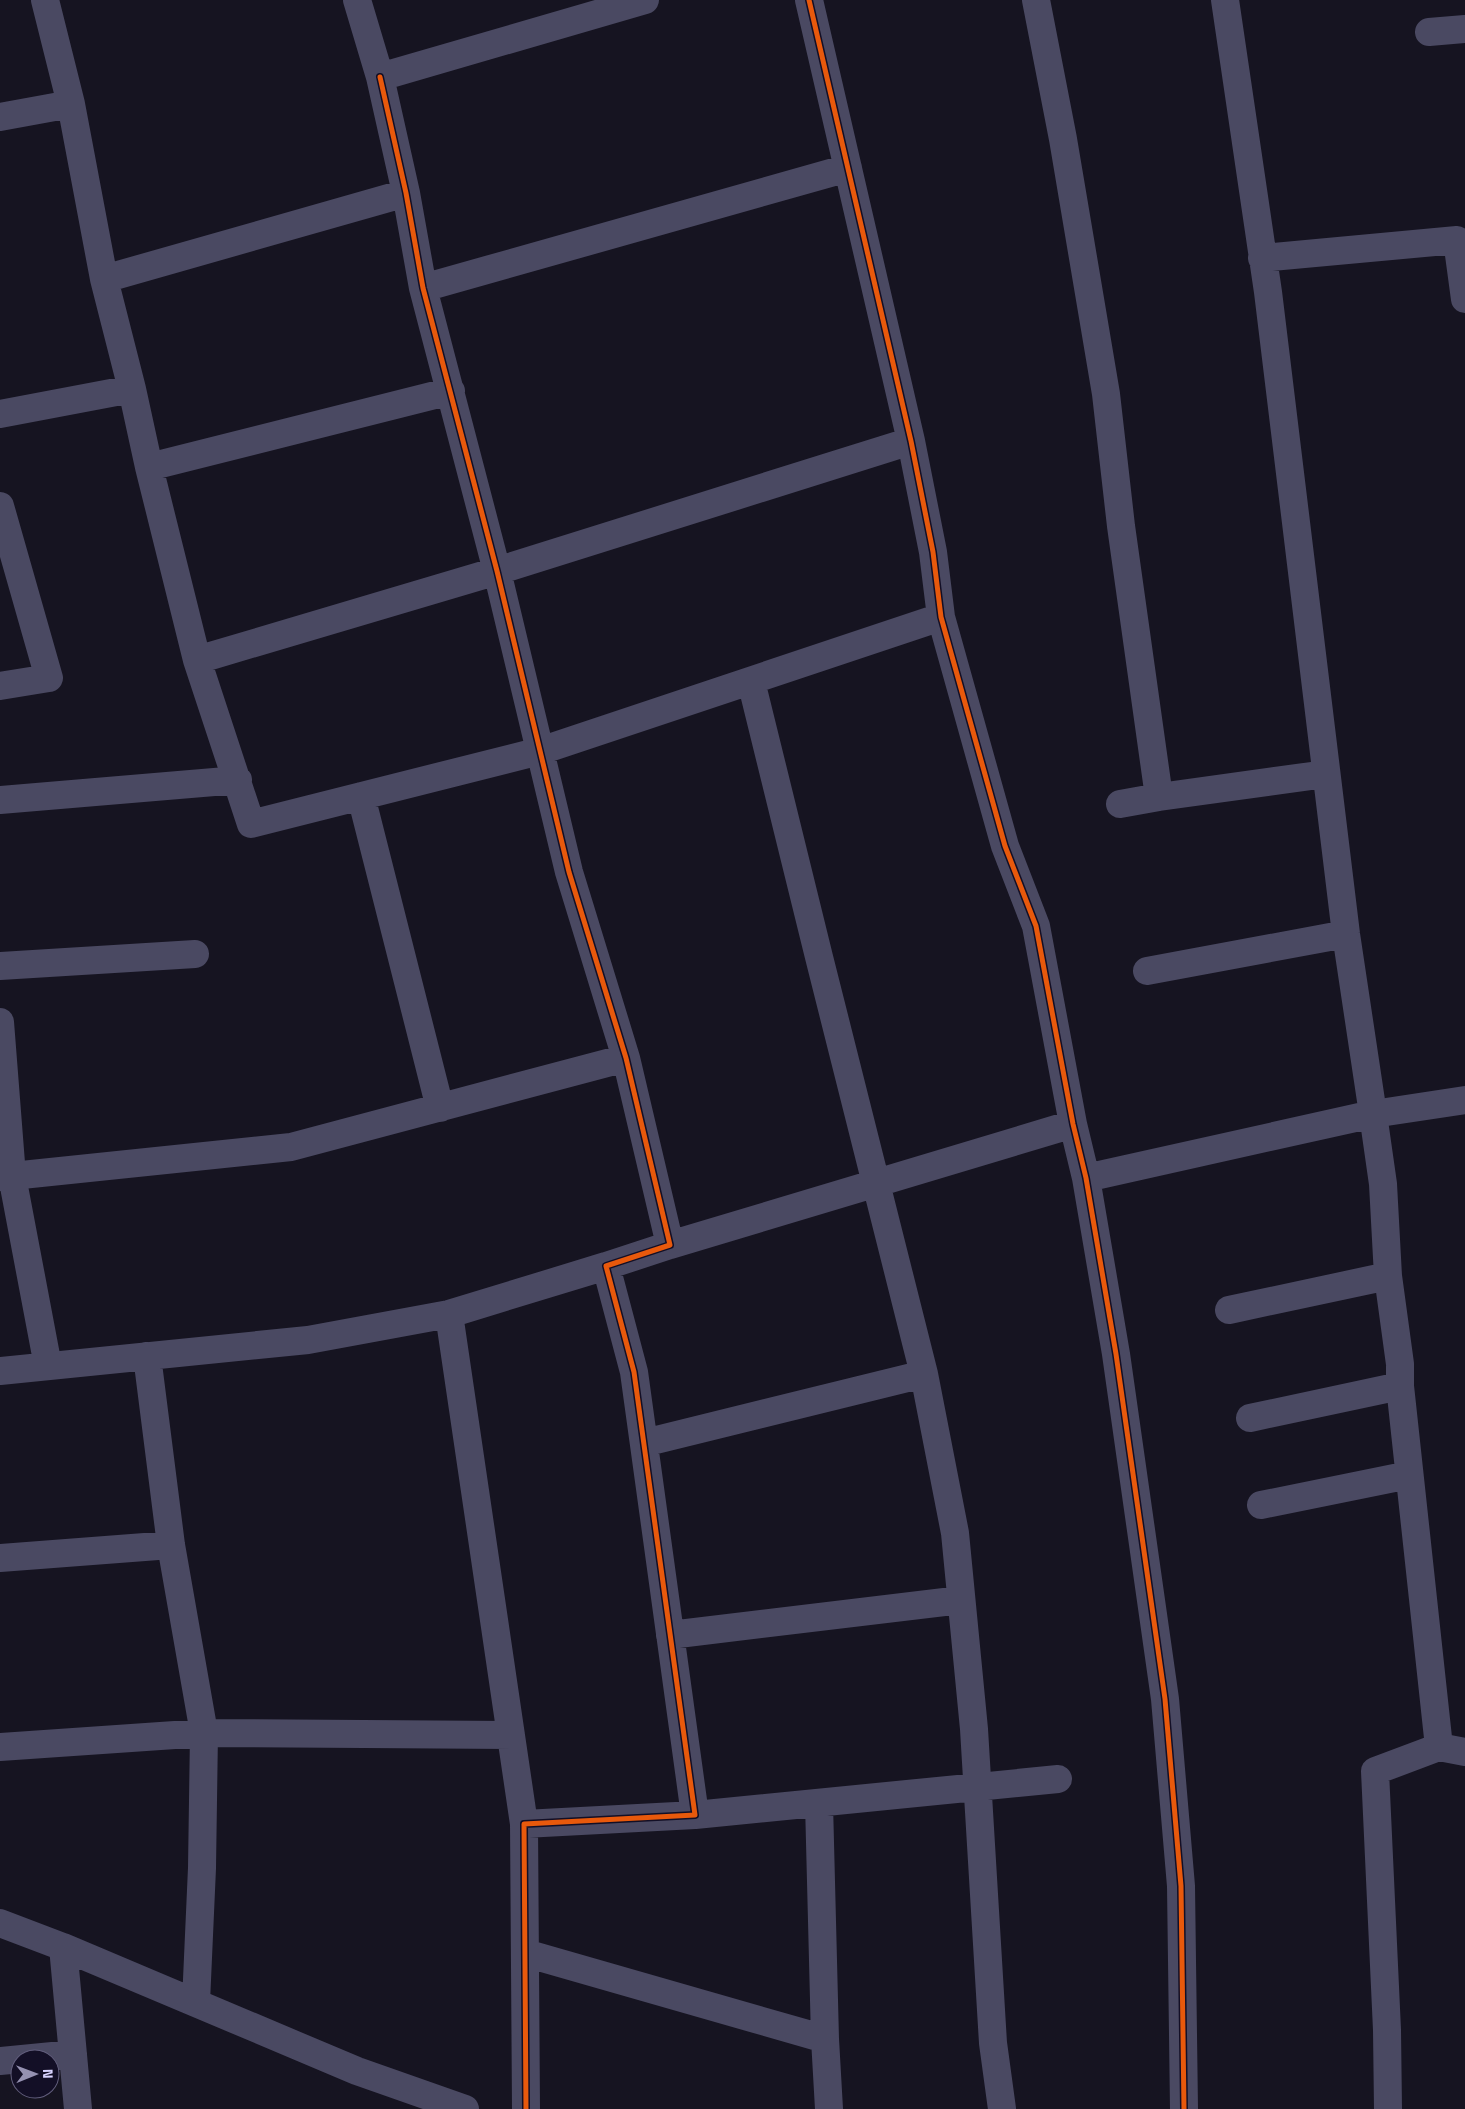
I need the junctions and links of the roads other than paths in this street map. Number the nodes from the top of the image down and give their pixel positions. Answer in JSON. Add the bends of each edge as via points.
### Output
{"nodes":[{"id":1,"x":45,"y":0,"type":"edge"},
{"id":2,"x":357,"y":0,"type":"edge"},
{"id":3,"x":645,"y":0,"type":"edge"},
{"id":4,"x":809,"y":0,"type":"edge"},
{"id":5,"x":1036,"y":0,"type":"edge"},
{"id":6,"x":1225,"y":0,"type":"edge"},
{"id":7,"x":1465,"y":29,"type":"edge"},
{"id":8,"x":1429,"y":32,"type":"dead end"},
{"id":9,"x":380,"y":77,"type":"junction"},
{"id":10,"x":71,"y":104,"type":"junction"},
{"id":11,"x":0,"y":117,"type":"edge"},
{"id":12,"x":848,"y":168,"type":"junction"},
{"id":13,"x":406,"y":192,"type":"junction"},
{"id":14,"x":1461,"y":240,"type":"edge"},
{"id":15,"x":1262,"y":258,"type":"junction"},
{"id":16,"x":104,"y":279,"type":"junction"},
{"id":17,"x":423,"y":288,"type":"junction"},
{"id":18,"x":1465,"y":299,"type":"edge"},
{"id":19,"x":132,"y":390,"type":"junction"},
{"id":20,"x":450,"y":391,"type":"junction"},
{"id":21,"x":0,"y":414,"type":"edge"},
{"id":22,"x":911,"y":441,"type":"junction"},
{"id":23,"x":149,"y":467,"type":"junction"},
{"id":24,"x":0,"y":506,"type":"edge"},
{"id":25,"x":497,"y":571,"type":"junction"},
{"id":26,"x":941,"y":617,"type":"junction"},
{"id":27,"x":198,"y":660,"type":"junction"},
{"id":28,"x":751,"y":681,"type":"junction"},
{"id":29,"x":0,"y":686,"type":"edge"},
{"id":30,"x":540,"y":751,"type":"junction"},
{"id":31,"x":1326,"y":774,"type":"junction"},
{"id":32,"x":238,"y":780,"type":"junction"},
{"id":33,"x":361,"y":796,"type":"junction"},
{"id":34,"x":1159,"y":797,"type":"junction"},
{"id":35,"x":0,"y":800,"type":"edge"},
{"id":36,"x":1120,"y":804,"type":"dead end"},
{"id":37,"x":1346,"y":934,"type":"junction"},
{"id":38,"x":195,"y":954,"type":"dead end"},
{"id":39,"x":0,"y":966,"type":"edge"},
{"id":40,"x":1147,"y":971,"type":"dead end"},
{"id":41,"x":0,"y":1022,"type":"edge"},
{"id":42,"x":626,"y":1058,"type":"junction"},
{"id":43,"x":1465,"y":1100,"type":"edge"},
{"id":44,"x":440,"y":1108,"type":"junction"},
{"id":45,"x":1373,"y":1114,"type":"junction"},
{"id":46,"x":1073,"y":1124,"type":"junction"},
{"id":47,"x":6,"y":1177,"type":"edge"},
{"id":48,"x":1086,"y":1178,"type":"junction"},
{"id":49,"x":876,"y":1183,"type":"junction"},
{"id":50,"x":670,"y":1245,"type":"junction"},
{"id":51,"x":606,"y":1266,"type":"junction"},
{"id":52,"x":1388,"y":1276,"type":"junction"},
{"id":53,"x":1229,"y":1310,"type":"dead end"},
{"id":54,"x":449,"y":1314,"type":"junction"},
{"id":55,"x":146,"y":1356,"type":"junction"},
{"id":56,"x":48,"y":1366,"type":"junction"},
{"id":57,"x":0,"y":1371,"type":"edge"},
{"id":58,"x":924,"y":1374,"type":"junction"},
{"id":59,"x":1400,"y":1386,"type":"junction"},
{"id":60,"x":1250,"y":1418,"type":"dead end"},
{"id":61,"x":644,"y":1444,"type":"junction"},
{"id":62,"x":1409,"y":1475,"type":"junction"},
{"id":63,"x":1261,"y":1505,"type":"dead end"},
{"id":64,"x":171,"y":1545,"type":"junction"},
{"id":65,"x":0,"y":1558,"type":"edge"},
{"id":66,"x":961,"y":1600,"type":"junction"},
{"id":67,"x":670,"y":1635,"type":"junction"},
{"id":68,"x":204,"y":1733,"type":"junction"},
{"id":69,"x":511,"y":1735,"type":"junction"},
{"id":70,"x":1439,"y":1747,"type":"junction"},
{"id":71,"x":0,"y":1748,"type":"edge"},
{"id":72,"x":1465,"y":1752,"type":"edge"},
{"id":73,"x":1058,"y":1779,"type":"dead end"},
{"id":74,"x":977,"y":1787,"type":"junction"},
{"id":75,"x":820,"y":1803,"type":"junction"},
{"id":76,"x":695,"y":1815,"type":"junction"},
{"id":77,"x":524,"y":1824,"type":"junction"},
{"id":78,"x":0,"y":1923,"type":"edge"},
{"id":79,"x":63,"y":1948,"type":"junction"},
{"id":80,"x":525,"y":1953,"type":"junction"},
{"id":81,"x":196,"y":2002,"type":"junction"},
{"id":82,"x":825,"y":2038,"type":"junction"},
{"id":83,"x":73,"y":2054,"type":"junction"},
{"id":84,"x":0,"y":2061,"type":"edge"},
{"id":85,"x":78,"y":2109,"type":"edge"},
{"id":86,"x":465,"y":2109,"type":"edge"},
{"id":87,"x":526,"y":2109,"type":"edge"},
{"id":88,"x":829,"y":2109,"type":"edge"},
{"id":89,"x":1002,"y":2109,"type":"edge"},
{"id":90,"x":1184,"y":2109,"type":"edge"},
{"id":91,"x":1388,"y":2109,"type":"edge"}],
"edges":[{"from":1,"to":10,"type":"street"},
{"from":2,"to":9,"type":"street"},
{"from":3,"to":9,"type":"street"},
{"from":4,"to":12,"type":"street"},
{"from":5,"to":34,"type":"street","via":[[1106,394]]},
{"from":6,"to":15,"type":"street"},
{"from":7,"to":8,"type":"street"},
{"from":9,"to":13,"type":"street"},
{"from":10,"to":11,"type":"street"},
{"from":10,"to":16,"type":"street"},
{"from":12,"to":17,"type":"street"},
{"from":12,"to":22,"type":"street"},
{"from":13,"to":16,"type":"street"},
{"from":13,"to":17,"type":"street"},
{"from":14,"to":15,"type":"street"},
{"from":14,"to":18,"type":"street"},
{"from":15,"to":31,"type":"street","via":[[1287,439]]},
{"from":16,"to":19,"type":"street"},
{"from":17,"to":20,"type":"street"},
{"from":19,"to":21,"type":"street"},
{"from":19,"to":23,"type":"street"},
{"from":20,"to":23,"type":"street"},
{"from":20,"to":25,"type":"street"},
{"from":22,"to":25,"type":"street"},
{"from":22,"to":26,"type":"street","via":[[934,552]]},
{"from":23,"to":27,"type":"street"},
{"from":24,"to":29,"type":"street","via":[[49,678]]},
{"from":25,"to":27,"type":"street"},
{"from":25,"to":30,"type":"street"},
{"from":26,"to":28,"type":"street"},
{"from":26,"to":46,"type":"street","via":[[1005,846],[1036,926]]},
{"from":27,"to":32,"type":"street"},
{"from":28,"to":30,"type":"street"},
{"from":28,"to":49,"type":"street"},
{"from":30,"to":33,"type":"street"},
{"from":30,"to":42,"type":"street","via":[[569,872]]},
{"from":31,"to":34,"type":"street"},
{"from":31,"to":37,"type":"street"},
{"from":32,"to":33,"type":"street","via":[[251,824]]},
{"from":32,"to":35,"type":"street"},
{"from":33,"to":44,"type":"street"},
{"from":34,"to":36,"type":"street"},
{"from":37,"to":40,"type":"street"},
{"from":37,"to":45,"type":"street"},
{"from":38,"to":39,"type":"street"},
{"from":41,"to":47,"type":"street"},
{"from":42,"to":44,"type":"street"},
{"from":42,"to":50,"type":"street"},
{"from":43,"to":45,"type":"street"},
{"from":44,"to":47,"type":"street","via":[[291,1147]]},
{"from":45,"to":48,"type":"street"},
{"from":45,"to":52,"type":"street","via":[[1382,1184]]},
{"from":46,"to":48,"type":"street"},
{"from":46,"to":49,"type":"street"},
{"from":47,"to":56,"type":"street"},
{"from":48,"to":90,"type":"street","via":[[1116,1354],[1165,1699],[1182,1886]]},
{"from":49,"to":50,"type":"street"},
{"from":49,"to":58,"type":"street"},
{"from":50,"to":51,"type":"street"},
{"from":51,"to":54,"type":"street"},
{"from":51,"to":61,"type":"street","via":[[634,1372]]},
{"from":52,"to":53,"type":"street"},
{"from":52,"to":59,"type":"street"},
{"from":54,"to":55,"type":"street","via":[[308,1340]]},
{"from":54,"to":69,"type":"street"},
{"from":55,"to":56,"type":"street"},
{"from":55,"to":64,"type":"street"},
{"from":56,"to":57,"type":"street"},
{"from":58,"to":61,"type":"street"},
{"from":58,"to":66,"type":"street","via":[[955,1533]]},
{"from":59,"to":60,"type":"street"},
{"from":59,"to":62,"type":"street"},
{"from":61,"to":67,"type":"street"},
{"from":62,"to":63,"type":"street"},
{"from":62,"to":70,"type":"street"},
{"from":64,"to":65,"type":"street"},
{"from":64,"to":68,"type":"street"},
{"from":66,"to":67,"type":"street"},
{"from":66,"to":74,"type":"street"},
{"from":67,"to":76,"type":"street"},
{"from":68,"to":69,"type":"street"},
{"from":68,"to":71,"type":"street"},
{"from":68,"to":81,"type":"street"},
{"from":69,"to":77,"type":"street"},
{"from":70,"to":72,"type":"street"},
{"from":70,"to":91,"type":"street","via":[[1375,1771]]},
{"from":73,"to":74,"type":"street"},
{"from":74,"to":75,"type":"street"},
{"from":74,"to":89,"type":"street","via":[[992,2042]]},
{"from":75,"to":76,"type":"street"},
{"from":75,"to":82,"type":"street"},
{"from":76,"to":77,"type":"street"},
{"from":77,"to":80,"type":"street"},
{"from":78,"to":79,"type":"street"},
{"from":79,"to":81,"type":"street"},
{"from":79,"to":83,"type":"street"},
{"from":80,"to":82,"type":"street"},
{"from":80,"to":87,"type":"street"},
{"from":81,"to":86,"type":"street","via":[[357,2071]]},
{"from":82,"to":88,"type":"street"},
{"from":83,"to":84,"type":"street"},
{"from":83,"to":85,"type":"street"}]}
